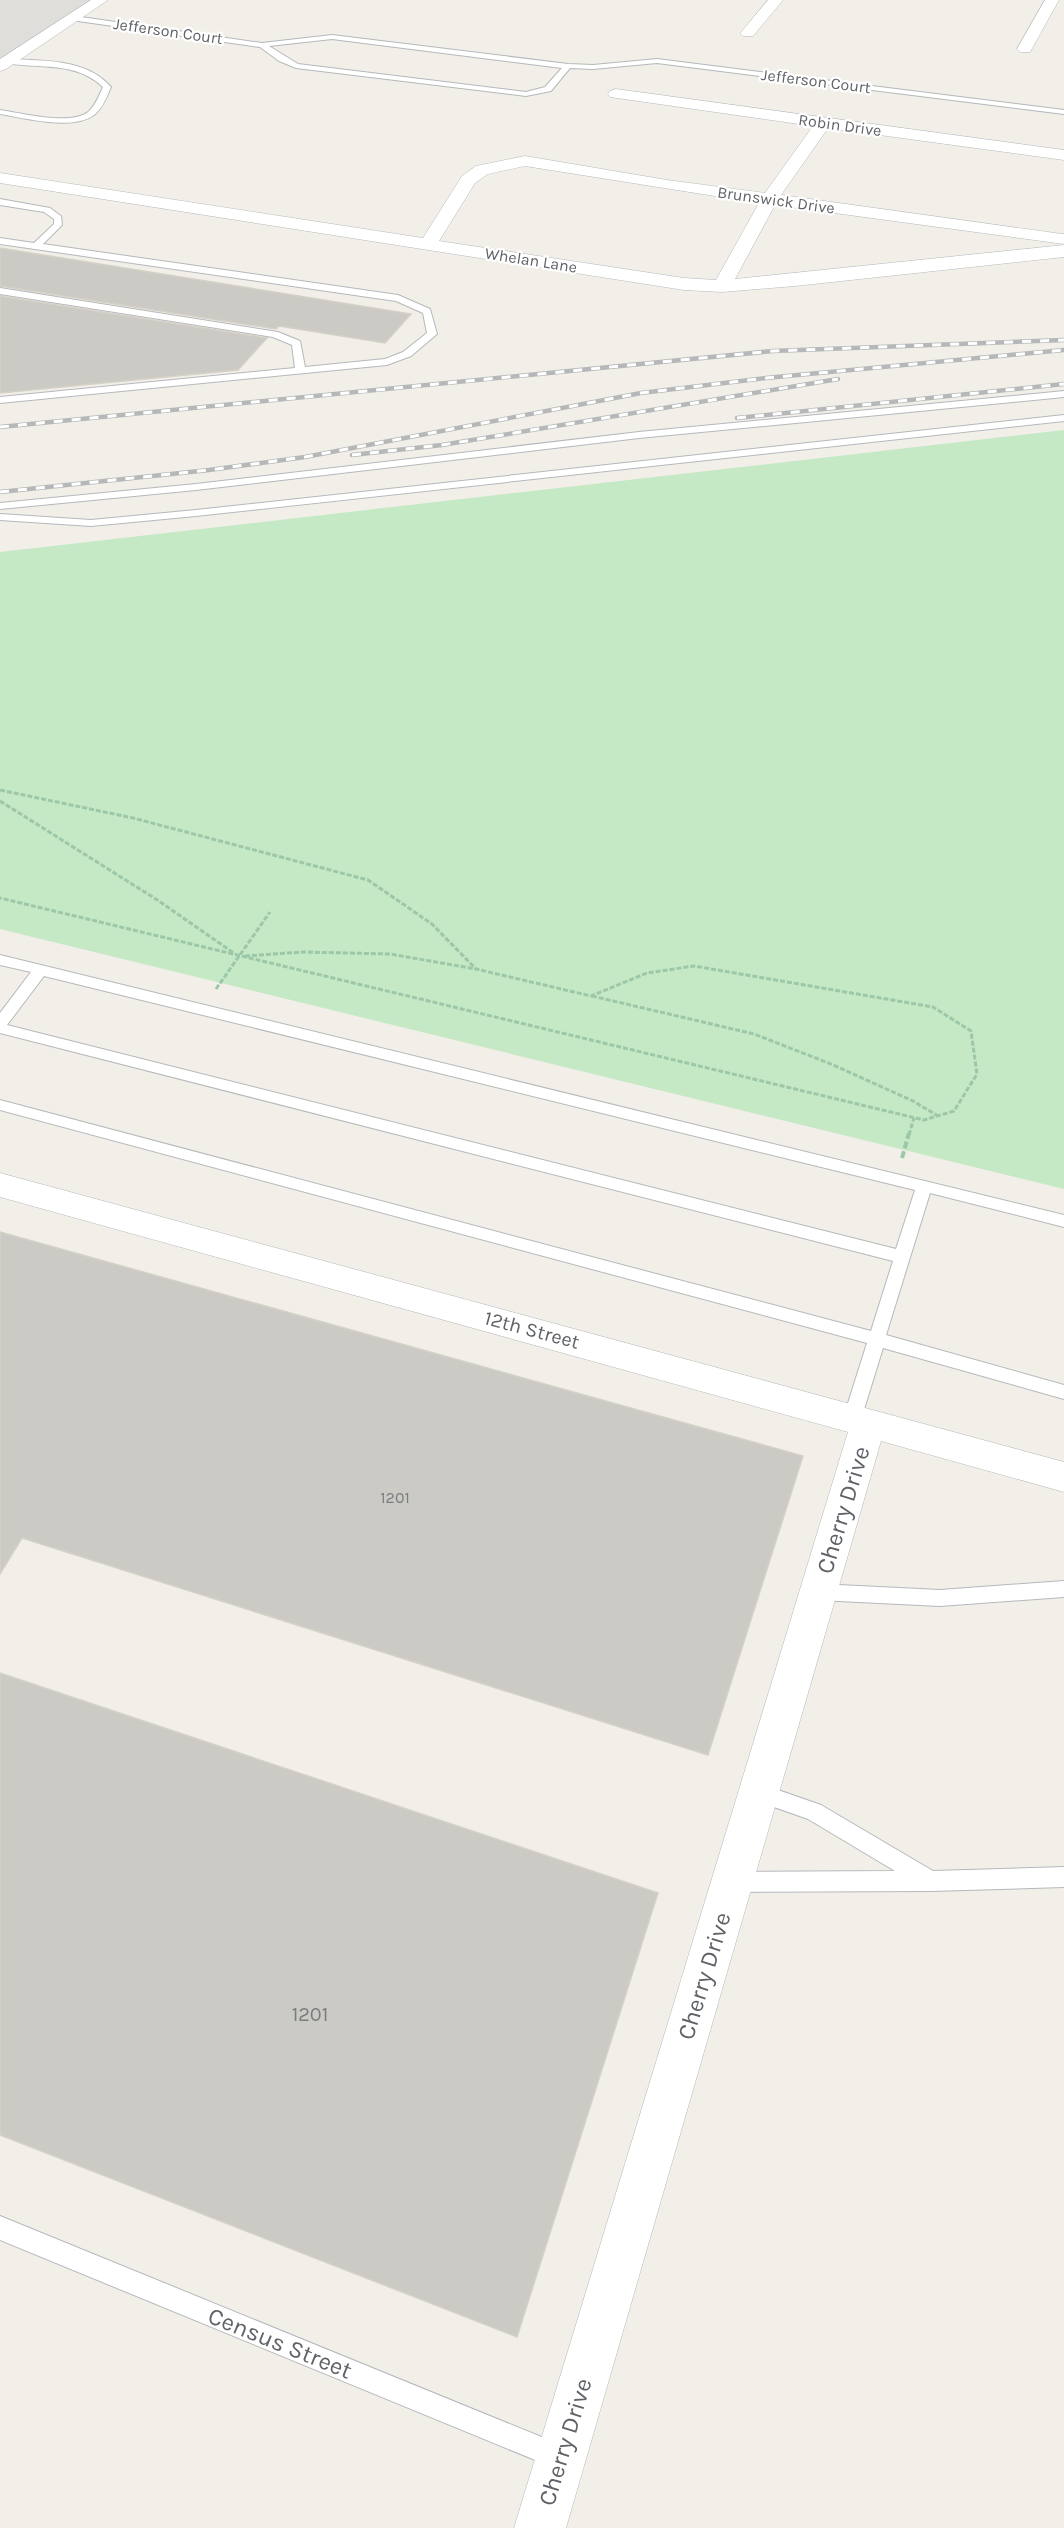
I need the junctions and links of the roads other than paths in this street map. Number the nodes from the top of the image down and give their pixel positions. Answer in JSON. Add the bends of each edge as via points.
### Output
{"nodes":[{"id":1,"x":101,"y":0,"type":"edge"},
{"id":2,"x":776,"y":0,"type":"edge"},
{"id":3,"x":1052,"y":0,"type":"edge"},
{"id":4,"x":74,"y":18,"type":"junction"},
{"id":5,"x":748,"y":33,"type":"dead end"},
{"id":6,"x":41,"y":38,"type":"junction"},
{"id":7,"x":68,"y":40,"type":"dead end"},
{"id":8,"x":262,"y":45,"type":"junction"},
{"id":9,"x":1025,"y":49,"type":"dead end"},
{"id":10,"x":4,"y":63,"type":"edge"},
{"id":11,"x":568,"y":66,"type":"junction"},
{"id":12,"x":616,"y":94,"type":"dead end"},
{"id":13,"x":0,"y":112,"type":"edge"},
{"id":14,"x":1064,"y":112,"type":"edge"},
{"id":15,"x":823,"y":123,"type":"junction"},
{"id":16,"x":1064,"y":155,"type":"edge"},
{"id":17,"x":0,"y":178,"type":"edge"},
{"id":18,"x":770,"y":199,"type":"junction"},
{"id":19,"x":0,"y":202,"type":"edge"},
{"id":20,"x":1064,"y":239,"type":"edge"},
{"id":21,"x":0,"y":241,"type":"edge"},
{"id":22,"x":428,"y":244,"type":"junction"},
{"id":23,"x":36,"y":246,"type":"junction"},
{"id":24,"x":1064,"y":251,"type":"edge"},
{"id":25,"x":722,"y":286,"type":"junction"},
{"id":26,"x":0,"y":291,"type":"edge"},
{"id":27,"x":300,"y":371,"type":"junction"},
{"id":28,"x":1064,"y":394,"type":"edge"},
{"id":29,"x":0,"y":400,"type":"edge"},
{"id":30,"x":1064,"y":418,"type":"edge"},
{"id":31,"x":0,"y":506,"type":"edge"},
{"id":32,"x":0,"y":517,"type":"edge"},
{"id":33,"x":0,"y":960,"type":"edge"},
{"id":34,"x":41,"y":970,"type":"junction"},
{"id":35,"x":0,"y":1023,"type":"edge"},
{"id":36,"x":0,"y":1028,"type":"edge"},
{"id":37,"x":0,"y":1106,"type":"edge"},
{"id":38,"x":0,"y":1185,"type":"edge"},
{"id":39,"x":924,"y":1186,"type":"junction"},
{"id":40,"x":1064,"y":1221,"type":"edge"},
{"id":41,"x":902,"y":1257,"type":"junction"},
{"id":42,"x":876,"y":1339,"type":"junction"},
{"id":43,"x":1064,"y":1392,"type":"edge"},
{"id":44,"x":860,"y":1422,"type":"junction"},
{"id":45,"x":1064,"y":1477,"type":"edge"},
{"id":46,"x":1064,"y":1589,"type":"edge"},
{"id":47,"x":818,"y":1592,"type":"junction"},
{"id":48,"x":758,"y":1792,"type":"junction"},
{"id":49,"x":1064,"y":1877,"type":"edge"},
{"id":50,"x":931,"y":1881,"type":"junction"},
{"id":51,"x":732,"y":1882,"type":"junction"},
{"id":52,"x":0,"y":2228,"type":"edge"},
{"id":53,"x":561,"y":2457,"type":"junction"},
{"id":54,"x":540,"y":2528,"type":"edge"}],
"edges":[{"from":1,"to":4,"type":"street"},
{"from":2,"to":5,"type":"street"},
{"from":3,"to":9,"type":"street"},
{"from":4,"to":6,"type":"street"},
{"from":4,"to":8,"type":"lane","name":"Jefferson Court"},
{"from":6,"to":7,"type":"street"},
{"from":6,"to":10,"type":"street"},
{"from":8,"to":11,"type":"lane","name":"Jefferson Court","via":[[332,38]]},
{"from":8,"to":11,"type":"lane","name":"Jefferson Court","via":[[296,66],[526,94],[548,89]]},
{"from":10,"to":13,"type":"lane","via":[[83,70],[100,78],[107,87],[90,115],[79,119]]},
{"from":11,"to":14,"type":"lane","name":"Jefferson Court","via":[[657,61]]},
{"from":12,"to":15,"type":"street","name":"Robin Drive"},
{"from":15,"to":16,"type":"street","name":"Robin Drive"},
{"from":15,"to":18,"type":"street"},
{"from":17,"to":22,"type":"street","name":"Whelan Lane"},
{"from":18,"to":20,"type":"street","name":"Brunswick Drive"},
{"from":18,"to":22,"type":"street","name":"Brunswick Drive","via":[[534,162],[514,163],[482,170],[468,180]]},
{"from":18,"to":25,"type":"street"},
{"from":19,"to":23,"type":"lane","via":[[47,210],[58,218],[58,225]]},
{"from":21,"to":23,"type":"lane"},
{"from":22,"to":25,"type":"street","name":"Whelan Lane","via":[[684,284]]},
{"from":23,"to":27,"type":"lane","via":[[398,298],[427,311],[432,334],[407,354],[387,362]]},
{"from":24,"to":25,"type":"street","name":"Whelan Lane"},
{"from":26,"to":27,"type":"lane","via":[[275,334],[297,343]]},
{"from":27,"to":29,"type":"lane"},
{"from":28,"to":31,"type":"lane","via":[[639,435]]},
{"from":30,"to":32,"type":"lane","via":[[91,523]]},
{"from":33,"to":34,"type":"lane"},
{"from":34,"to":35,"type":"lane"},
{"from":34,"to":39,"type":"lane"},
{"from":36,"to":41,"type":"lane"},
{"from":37,"to":42,"type":"lane"},
{"from":38,"to":44,"type":"street","name":"12th Street"},
{"from":39,"to":40,"type":"lane"},
{"from":39,"to":41,"type":"lane"},
{"from":41,"to":42,"type":"lane"},
{"from":42,"to":43,"type":"lane"},
{"from":42,"to":44,"type":"lane"},
{"from":44,"to":45,"type":"street","name":"12th Street"},
{"from":44,"to":47,"type":"street","name":"Cherry Drive"},
{"from":46,"to":47,"type":"lane","via":[[940,1598]]},
{"from":47,"to":48,"type":"street","name":"Cherry Drive"},
{"from":48,"to":50,"type":"lane","via":[[814,1812]]},
{"from":48,"to":51,"type":"street","name":"Cherry Drive"},
{"from":49,"to":50,"type":"lane"},
{"from":50,"to":51,"type":"lane"},
{"from":51,"to":53,"type":"street","name":"Cherry Drive"},
{"from":52,"to":53,"type":"lane","name":"Census Street"},
{"from":53,"to":54,"type":"street","name":"Cherry Drive"}]}
